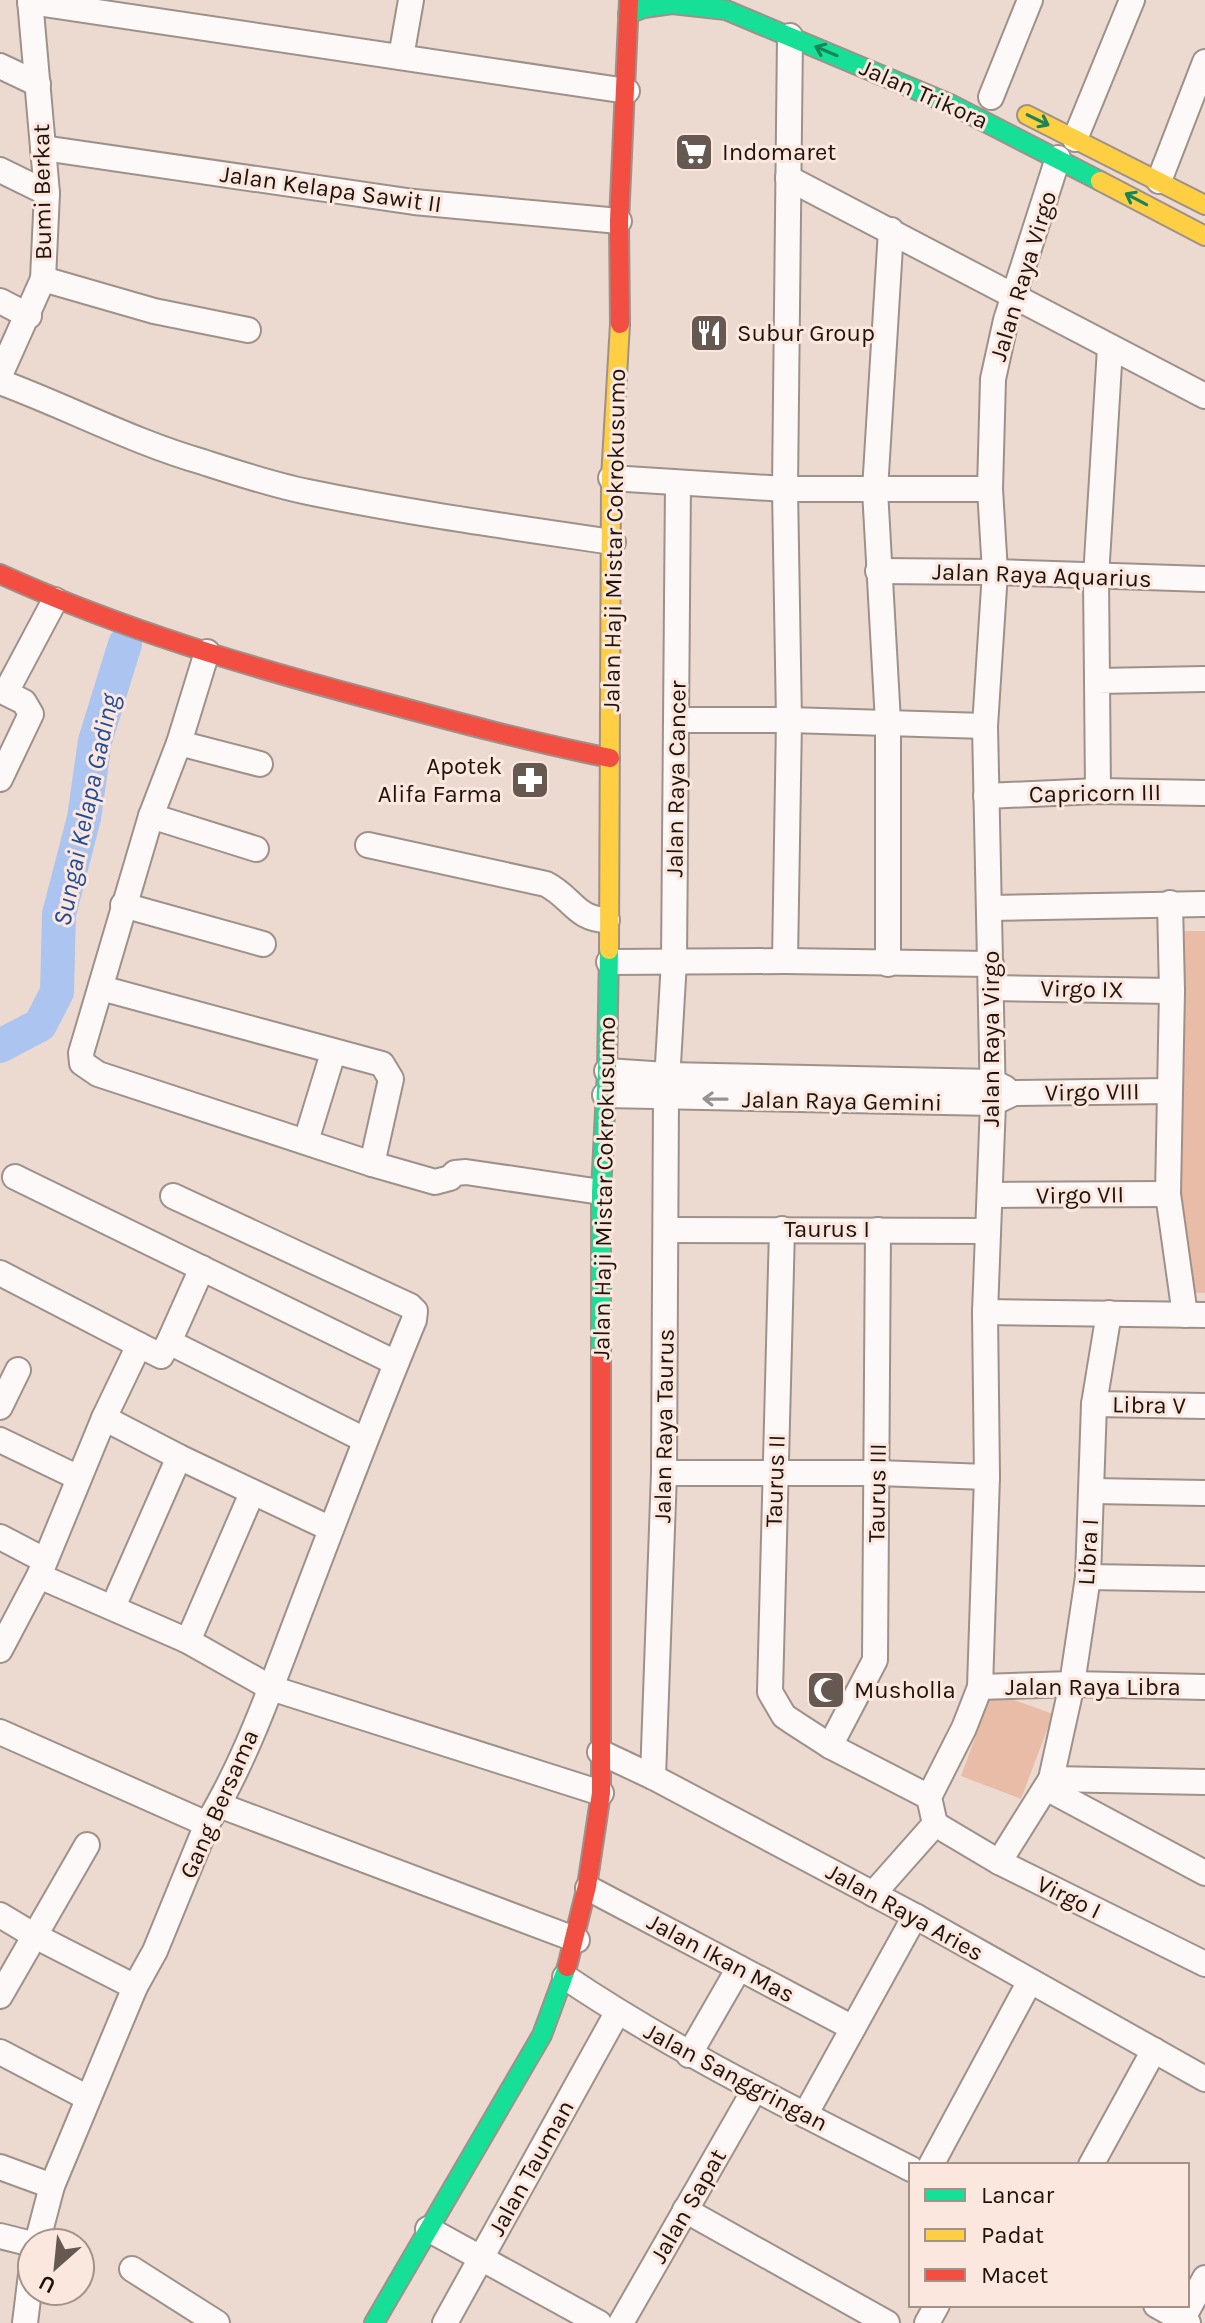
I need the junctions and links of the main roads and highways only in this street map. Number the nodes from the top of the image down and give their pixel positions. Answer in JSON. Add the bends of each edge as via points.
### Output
{"nodes":[{"id":1,"x":628,"y":7,"type":"edge"},
{"id":2,"x":985,"y":94,"type":"road end"},
{"id":3,"x":1205,"y":205,"type":"edge"},
{"id":4,"x":1205,"y":236,"type":"edge"},
{"id":5,"x":0,"y":574,"type":"edge"},
{"id":6,"x":610,"y":758,"type":"junction"},
{"id":7,"x":374,"y":2323,"type":"edge"}],
"edges":[{"from":4,"to":1,"type":"main road","name":"Jalan Trikora","one_way":true,"via":[[952,105],[726,10],[672,4]]},
{"from":1,"to":6,"type":"main road","name":"Jalan Haji Mistar Cokrokusumo","via":[[611,478]]},
{"from":2,"to":3,"type":"main road","name":"Jalan Trikora","one_way":true},
{"from":5,"to":6,"type":"main road","via":[[48,597],[207,652],[536,744]]},
{"from":6,"to":7,"type":"main road","name":"Jalan Haji Mistar Cokrokusumo","via":[[601,1192],[601,1793],[588,1888],[577,1940],[542,2035]]}]}
